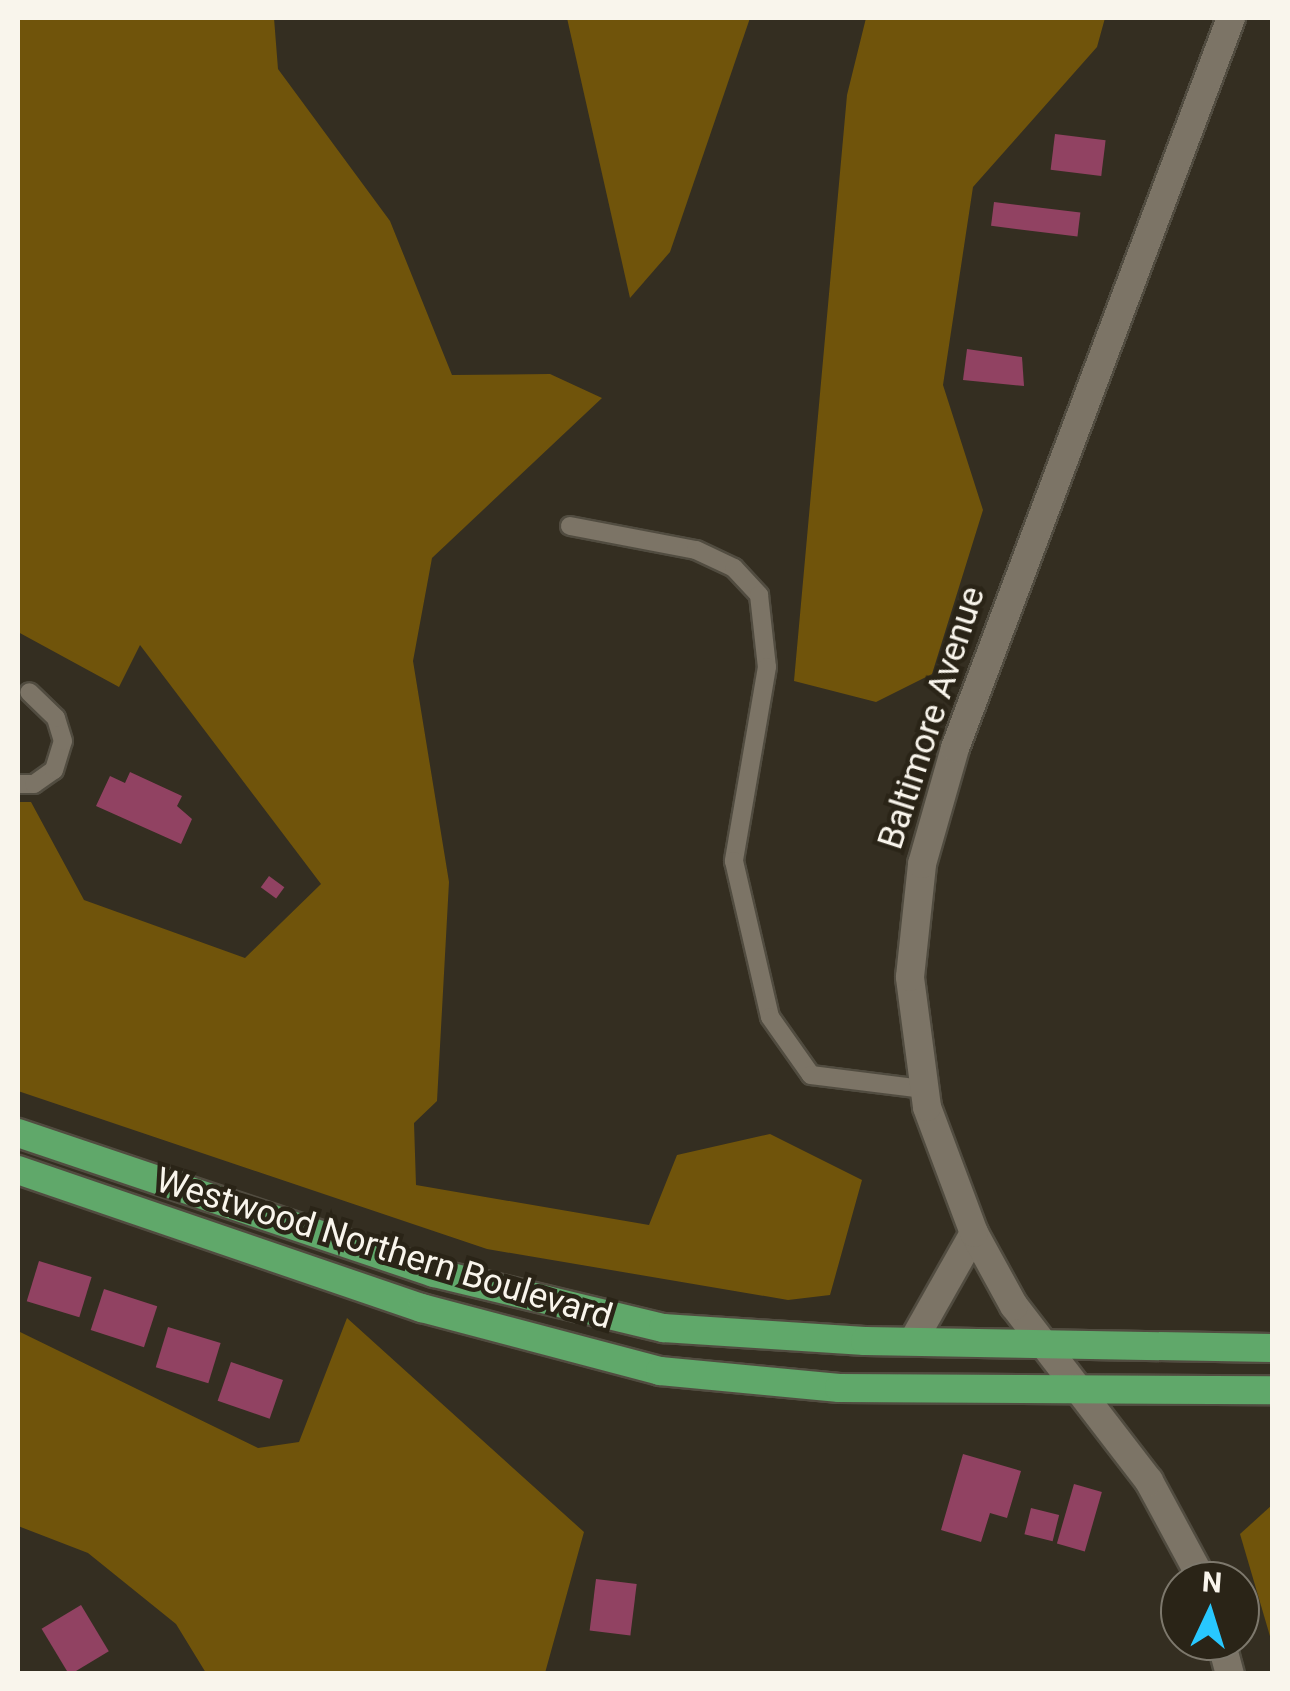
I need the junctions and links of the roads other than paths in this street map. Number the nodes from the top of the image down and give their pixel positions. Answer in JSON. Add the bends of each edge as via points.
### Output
{"nodes":[{"id":1,"x":1230,"y":18,"type":"edge"},
{"id":2,"x":570,"y":526,"type":"dead end"},
{"id":3,"x":29,"y":692,"type":"dead end"},
{"id":4,"x":18,"y":784,"type":"edge"},
{"id":5,"x":924,"y":1089,"type":"junction"},
{"id":6,"x":18,"y":1132,"type":"edge"},
{"id":7,"x":18,"y":1170,"type":"edge"},
{"id":8,"x":974,"y":1233,"type":"junction"},
{"id":9,"x":1041,"y":1340,"type":"junction"},
{"id":10,"x":913,"y":1342,"type":"junction"},
{"id":11,"x":1272,"y":1348,"type":"edge"},
{"id":12,"x":1077,"y":1386,"type":"junction"},
{"id":13,"x":1272,"y":1390,"type":"edge"},
{"id":14,"x":1192,"y":1561,"type":"edge"}],
"edges":[{"from":1,"to":5,"type":"street","name":"Baltimore Avenue","via":[[1114,312],[937,804],[912,926]]},
{"from":2,"to":5,"type":"lane","via":[[696,550],[734,568],[759,595],[767,666],[734,861],[770,1017],[811,1076]]},
{"from":3,"to":4,"type":"lane","via":[[56,718],[63,741],[54,770],[34,784]]},
{"from":5,"to":8,"type":"street","name":"Baltimore Avenue"},
{"from":6,"to":10,"type":"main road","name":"Westwood Northern Boulevard","via":[[336,1243],[553,1307],[681,1330]]},
{"from":7,"to":12,"type":"main road","name":"Westwood Northern Boulevard","via":[[422,1308],[660,1371],[839,1388]]},
{"from":8,"to":9,"type":"street","name":"Baltimore Avenue"},
{"from":8,"to":10,"type":"street"},
{"from":9,"to":10,"type":"main road","name":"Westwood Northern Boulevard"},
{"from":9,"to":11,"type":"main road","name":"Westwood Northern Boulevard"},
{"from":9,"to":12,"type":"street","name":"Baltimore Avenue"},
{"from":12,"to":13,"type":"main road","name":"Westwood Northern Boulevard"},
{"from":12,"to":14,"type":"street","name":"Baltimore Avenue","via":[[1150,1481]]}]}
